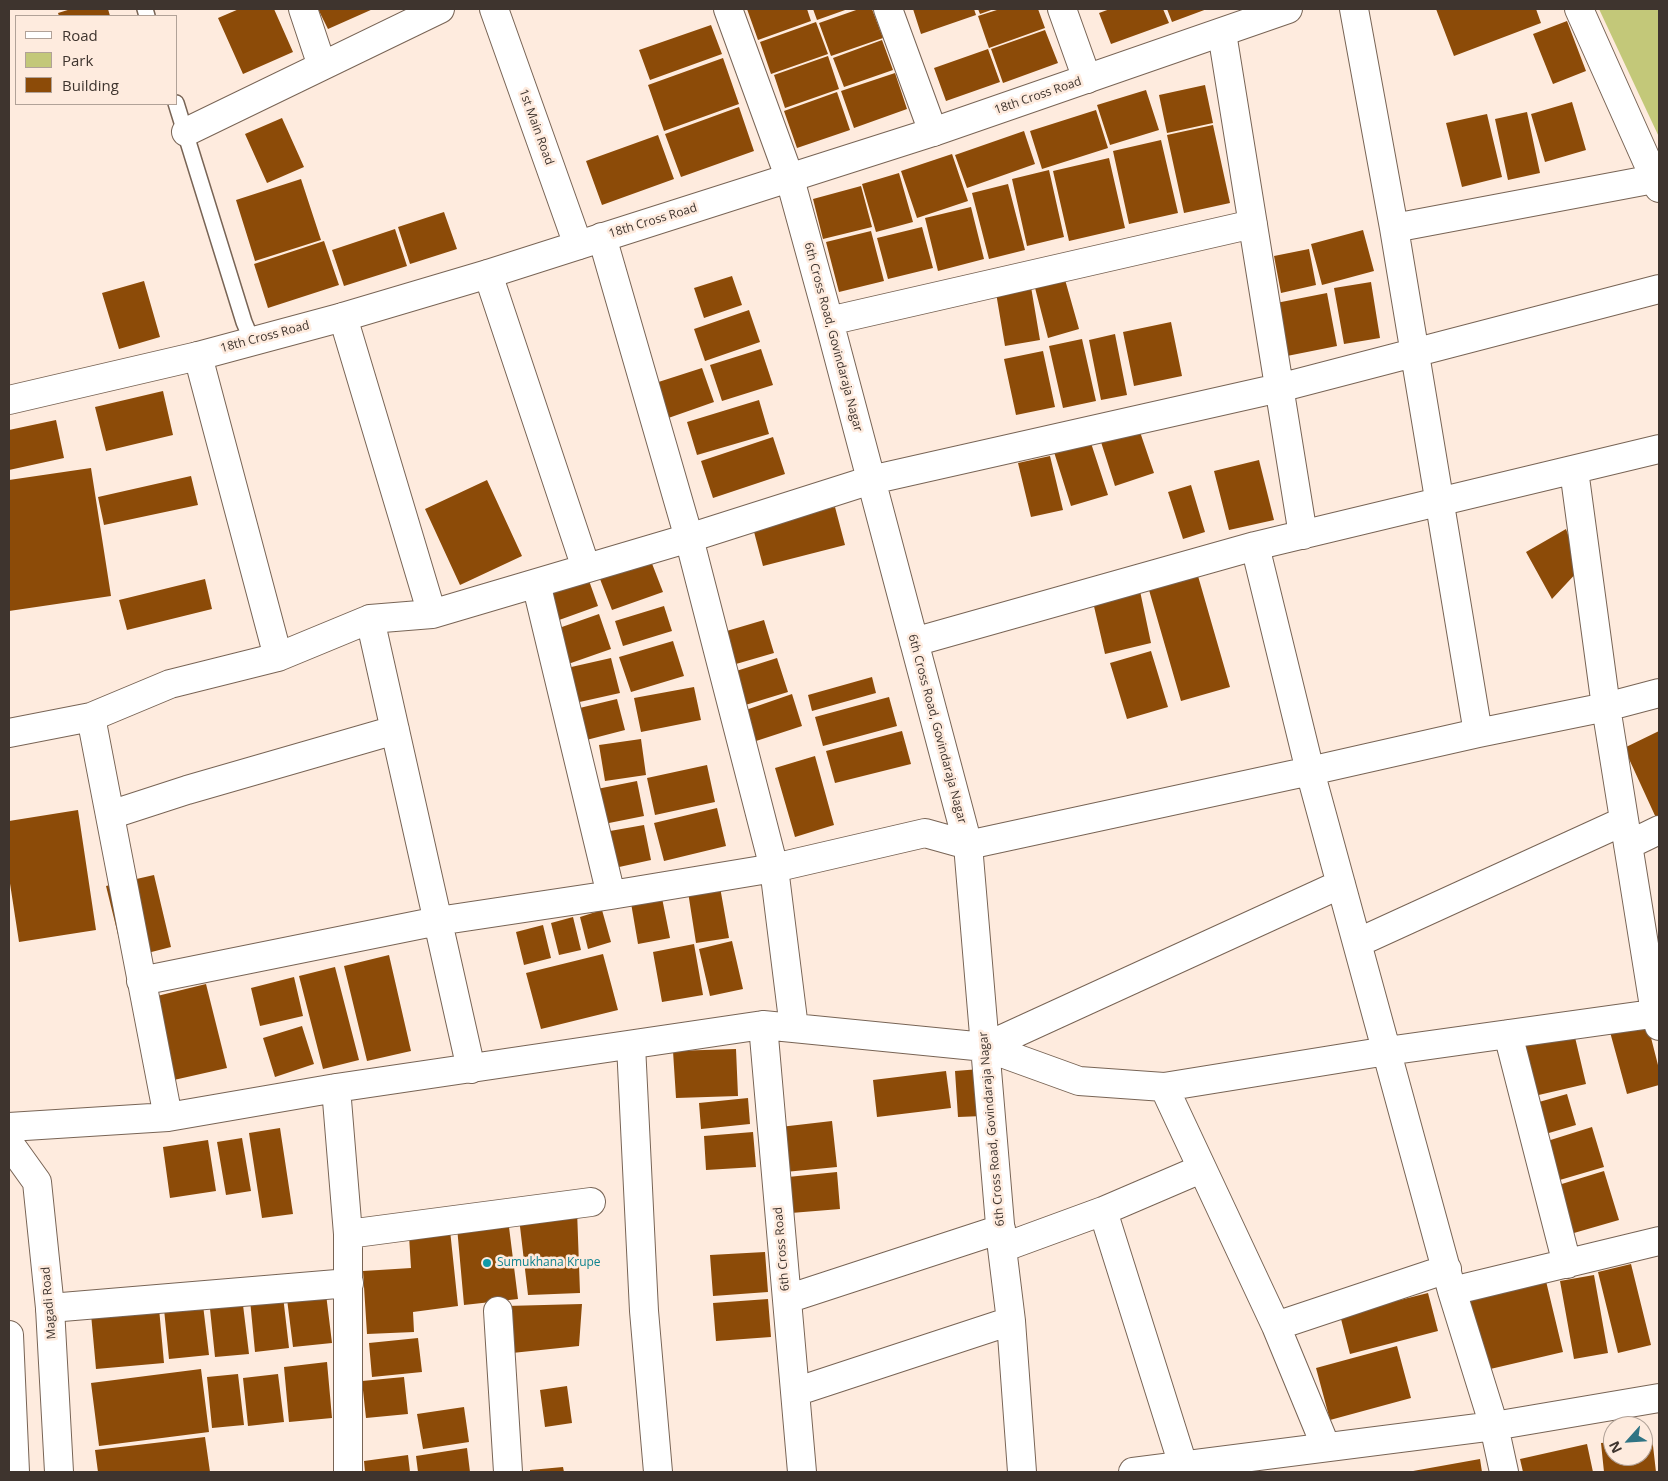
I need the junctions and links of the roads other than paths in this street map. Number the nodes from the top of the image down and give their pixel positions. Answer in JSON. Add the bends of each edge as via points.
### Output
{"nodes":[{"id":1,"x":302,"y":9,"type":"edge"},
{"id":2,"x":440,"y":9,"type":"edge"},
{"id":3,"x":494,"y":9,"type":"edge"},
{"id":4,"x":728,"y":9,"type":"edge"},
{"id":5,"x":888,"y":9,"type":"edge"},
{"id":6,"x":1062,"y":9,"type":"edge"},
{"id":7,"x":1288,"y":9,"type":"edge"},
{"id":8,"x":1354,"y":9,"type":"edge"},
{"id":9,"x":1579,"y":9,"type":"edge"},
{"id":10,"x":1259,"y":14,"type":"edge"},
{"id":11,"x":1222,"y":33,"type":"junction"},
{"id":12,"x":322,"y":66,"type":"junction"},
{"id":13,"x":1087,"y":79,"type":"junction"},
{"id":14,"x":177,"y":105,"type":"edge"},
{"id":15,"x":186,"y":132,"type":"junction"},
{"id":16,"x":933,"y":132,"type":"junction"},
{"id":17,"x":790,"y":179,"type":"junction"},
{"id":18,"x":1657,"y":184,"type":"edge"},
{"id":19,"x":1253,"y":224,"type":"junction"},
{"id":20,"x":1394,"y":228,"type":"junction"},
{"id":21,"x":590,"y":241,"type":"junction"},
{"id":22,"x":488,"y":274,"type":"junction"},
{"id":23,"x":1659,"y":289,"type":"edge"},
{"id":24,"x":343,"y":317,"type":"junction"},
{"id":25,"x":829,"y":322,"type":"junction"},
{"id":26,"x":252,"y":341,"type":"junction"},
{"id":27,"x":1415,"y":353,"type":"junction"},
{"id":28,"x":198,"y":356,"type":"junction"},
{"id":29,"x":1279,"y":388,"type":"junction"},
{"id":30,"x":9,"y":400,"type":"edge"},
{"id":31,"x":1659,"y":449,"type":"edge"},
{"id":32,"x":1574,"y":470,"type":"junction"},
{"id":33,"x":871,"y":480,"type":"junction"},
{"id":34,"x":1440,"y":502,"type":"junction"},
{"id":35,"x":1303,"y":535,"type":"junction"},
{"id":36,"x":689,"y":538,"type":"junction"},
{"id":37,"x":1255,"y":546,"type":"junction"},
{"id":38,"x":586,"y":568,"type":"junction"},
{"id":39,"x":536,"y":583,"type":"junction"},
{"id":40,"x":432,"y":614,"type":"junction"},
{"id":41,"x":370,"y":619,"type":"junction"},
{"id":42,"x":914,"y":642,"type":"junction"},
{"id":43,"x":278,"y":657,"type":"junction"},
{"id":44,"x":1659,"y":693,"type":"edge"},
{"id":45,"x":1606,"y":707,"type":"junction"},
{"id":46,"x":91,"y":717,"type":"junction"},
{"id":47,"x":395,"y":730,"type":"junction"},
{"id":48,"x":9,"y":733,"type":"edge"},
{"id":49,"x":1478,"y":733,"type":"junction"},
{"id":50,"x":1310,"y":771,"type":"junction"},
{"id":51,"x":110,"y":815,"type":"junction"},
{"id":52,"x":1659,"y":830,"type":"edge"},
{"id":53,"x":1626,"y":833,"type":"junction"},
{"id":54,"x":968,"y":845,"type":"junction"},
{"id":55,"x":774,"y":868,"type":"junction"},
{"id":56,"x":1341,"y":884,"type":"junction"},
{"id":57,"x":611,"y":895,"type":"junction"},
{"id":58,"x":438,"y":920,"type":"junction"},
{"id":59,"x":1357,"y":943,"type":"junction"},
{"id":60,"x":141,"y":980,"type":"junction"},
{"id":61,"x":1658,"y":1017,"type":"edge"},
{"id":62,"x":763,"y":1025,"type":"junction"},
{"id":63,"x":794,"y":1028,"type":"junction"},
{"id":64,"x":1508,"y":1034,"type":"junction"},
{"id":65,"x":631,"y":1044,"type":"junction"},
{"id":66,"x":985,"y":1047,"type":"junction"},
{"id":67,"x":1387,"y":1051,"type":"junction"},
{"id":68,"x":471,"y":1068,"type":"junction"},
{"id":69,"x":1164,"y":1087,"type":"junction"},
{"id":70,"x":336,"y":1088,"type":"junction"},
{"id":71,"x":168,"y":1117,"type":"junction"},
{"id":72,"x":9,"y":1127,"type":"edge"},
{"id":73,"x":9,"y":1143,"type":"edge"},
{"id":74,"x":1202,"y":1169,"type":"junction"},
{"id":75,"x":591,"y":1202,"type":"dead end"},
{"id":76,"x":1103,"y":1211,"type":"junction"},
{"id":77,"x":348,"y":1234,"type":"junction"},
{"id":78,"x":1002,"y":1238,"type":"junction"},
{"id":79,"x":1659,"y":1241,"type":"edge"},
{"id":80,"x":1567,"y":1264,"type":"junction"},
{"id":81,"x":1449,"y":1280,"type":"junction"},
{"id":82,"x":349,"y":1283,"type":"junction"},
{"id":83,"x":787,"y":1298,"type":"junction"},
{"id":84,"x":50,"y":1308,"type":"junction"},
{"id":85,"x":498,"y":1310,"type":"dead end"},
{"id":86,"x":1011,"y":1321,"type":"junction"},
{"id":87,"x":1276,"y":1326,"type":"junction"},
{"id":88,"x":9,"y":1335,"type":"edge"},
{"id":89,"x":795,"y":1392,"type":"junction"},
{"id":90,"x":1659,"y":1398,"type":"edge"},
{"id":91,"x":1494,"y":1426,"type":"junction"},
{"id":92,"x":1326,"y":1447,"type":"junction"},
{"id":93,"x":1183,"y":1465,"type":"junction"},
{"id":94,"x":15,"y":1472,"type":"edge"},
{"id":95,"x":59,"y":1472,"type":"edge"},
{"id":96,"x":348,"y":1472,"type":"edge"},
{"id":97,"x":508,"y":1472,"type":"edge"},
{"id":98,"x":658,"y":1472,"type":"edge"},
{"id":99,"x":802,"y":1472,"type":"edge"},
{"id":100,"x":1022,"y":1472,"type":"edge"},
{"id":101,"x":1132,"y":1472,"type":"edge"},
{"id":102,"x":1504,"y":1472,"type":"edge"}],
"edges":[{"from":1,"to":12,"type":"street"},
{"from":2,"to":12,"type":"street"},
{"from":3,"to":21,"type":"street","name":"1st Main Road"},
{"from":4,"to":17,"type":"street","name":"6th Cross Road, Govindaraja Nagar"},
{"from":5,"to":16,"type":"street"},
{"from":6,"to":13,"type":"street"},
{"from":7,"to":10,"type":"street","name":"18th Cross Road"},
{"from":8,"to":20,"type":"street"},
{"from":9,"to":18,"type":"street"},
{"from":10,"to":11,"type":"street","name":"18th Cross Road"},
{"from":11,"to":13,"type":"street","name":"18th Cross Road"},
{"from":11,"to":19,"type":"street"},
{"from":12,"to":15,"type":"street"},
{"from":13,"to":16,"type":"street","name":"18th Cross Road"},
{"from":14,"to":15,"type":"lane"},
{"from":15,"to":26,"type":"lane"},
{"from":16,"to":17,"type":"street","name":"18th Cross Road"},
{"from":17,"to":21,"type":"street","name":"18th Cross Road"},
{"from":17,"to":25,"type":"street","name":"6th Cross Road, Govindaraja Nagar"},
{"from":18,"to":20,"type":"street"},
{"from":19,"to":25,"type":"street"},
{"from":19,"to":29,"type":"street"},
{"from":20,"to":27,"type":"street"},
{"from":21,"to":22,"type":"street","name":"18th Cross Road"},
{"from":21,"to":36,"type":"street","name":"1st Main Road"},
{"from":22,"to":24,"type":"street","name":"18th Cross Road"},
{"from":22,"to":38,"type":"street"},
{"from":23,"to":27,"type":"street"},
{"from":24,"to":26,"type":"street","name":"18th Cross Road"},
{"from":24,"to":40,"type":"street"},
{"from":25,"to":33,"type":"street","name":"6th Cross Road, Govindaraja Nagar"},
{"from":26,"to":28,"type":"street","name":"18th Cross Road"},
{"from":27,"to":29,"type":"street"},
{"from":27,"to":34,"type":"street"},
{"from":28,"to":30,"type":"street","name":"18th Cross Road"},
{"from":28,"to":43,"type":"street"},
{"from":29,"to":33,"type":"street"},
{"from":29,"to":35,"type":"street"},
{"from":31,"to":32,"type":"street"},
{"from":32,"to":34,"type":"street"},
{"from":32,"to":45,"type":"street"},
{"from":33,"to":36,"type":"street"},
{"from":33,"to":42,"type":"street","name":"6th Cross Road, Govindaraja Nagar"},
{"from":34,"to":35,"type":"street"},
{"from":34,"to":49,"type":"street"},
{"from":35,"to":37,"type":"street"},
{"from":36,"to":38,"type":"street"},
{"from":36,"to":55,"type":"street","name":"1st Main Road"},
{"from":37,"to":42,"type":"street"},
{"from":37,"to":50,"type":"street"},
{"from":38,"to":39,"type":"street"},
{"from":39,"to":40,"type":"street"},
{"from":39,"to":57,"type":"street"},
{"from":40,"to":41,"type":"street"},
{"from":41,"to":43,"type":"street"},
{"from":41,"to":47,"type":"street"},
{"from":42,"to":54,"type":"street","name":"6th Cross Road, Govindaraja Nagar"},
{"from":43,"to":46,"type":"street","via":[[170,684]]},
{"from":44,"to":45,"type":"street"},
{"from":45,"to":49,"type":"street"},
{"from":45,"to":53,"type":"street"},
{"from":46,"to":48,"type":"street"},
{"from":46,"to":51,"type":"street"},
{"from":47,"to":51,"type":"street"},
{"from":47,"to":58,"type":"street"},
{"from":49,"to":50,"type":"street"},
{"from":50,"to":54,"type":"street"},
{"from":50,"to":56,"type":"street"},
{"from":51,"to":60,"type":"street"},
{"from":52,"to":53,"type":"street"},
{"from":53,"to":59,"type":"street"},
{"from":53,"to":61,"type":"street"},
{"from":54,"to":55,"type":"street","via":[[925,833]]},
{"from":54,"to":66,"type":"street","name":"6th Cross Road, Govindaraja Nagar"},
{"from":55,"to":57,"type":"street"},
{"from":55,"to":63,"type":"street","name":"1st Main Road"},
{"from":56,"to":59,"type":"street"},
{"from":56,"to":66,"type":"street"},
{"from":57,"to":58,"type":"street"},
{"from":58,"to":60,"type":"street"},
{"from":58,"to":68,"type":"street"},
{"from":59,"to":67,"type":"street"},
{"from":60,"to":71,"type":"street"},
{"from":61,"to":64,"type":"street"},
{"from":62,"to":63,"type":"street"},
{"from":62,"to":65,"type":"street"},
{"from":62,"to":83,"type":"street","name":"6th Cross Road"},
{"from":63,"to":66,"type":"street"},
{"from":64,"to":67,"type":"street"},
{"from":64,"to":80,"type":"street"},
{"from":65,"to":68,"type":"street"},
{"from":65,"to":98,"type":"street","via":[[644,1311]]},
{"from":66,"to":69,"type":"street","via":[[1079,1081]]},
{"from":66,"to":78,"type":"street","name":"6th Cross Road, Govindaraja Nagar"},
{"from":67,"to":69,"type":"street"},
{"from":67,"to":81,"type":"street"},
{"from":68,"to":70,"type":"street"},
{"from":69,"to":74,"type":"street"},
{"from":70,"to":71,"type":"street"},
{"from":70,"to":77,"type":"street"},
{"from":71,"to":72,"type":"street"},
{"from":73,"to":84,"type":"street","name":"Magadi Road","via":[[37,1182]]},
{"from":74,"to":76,"type":"street"},
{"from":74,"to":87,"type":"street"},
{"from":75,"to":77,"type":"street"},
{"from":76,"to":78,"type":"street"},
{"from":76,"to":93,"type":"street"},
{"from":77,"to":82,"type":"street"},
{"from":78,"to":83,"type":"street"},
{"from":78,"to":86,"type":"street","name":"6th Cross Road, Govindaraja Nagar"},
{"from":79,"to":80,"type":"street"},
{"from":80,"to":81,"type":"street"},
{"from":81,"to":87,"type":"street"},
{"from":81,"to":91,"type":"street"},
{"from":82,"to":84,"type":"street"},
{"from":82,"to":96,"type":"street"},
{"from":83,"to":89,"type":"street","name":"6th Cross Road"},
{"from":84,"to":95,"type":"street","name":"Magadi Road"},
{"from":85,"to":97,"type":"street"},
{"from":86,"to":89,"type":"street"},
{"from":86,"to":100,"type":"street","name":"6th Cross Road, Govindaraja Nagar"},
{"from":87,"to":92,"type":"street"},
{"from":88,"to":94,"type":"street"},
{"from":89,"to":99,"type":"street","name":"6th Cross Road"},
{"from":90,"to":91,"type":"street"},
{"from":91,"to":92,"type":"street"},
{"from":91,"to":102,"type":"street"},
{"from":92,"to":93,"type":"street"},
{"from":93,"to":101,"type":"street"}]}
